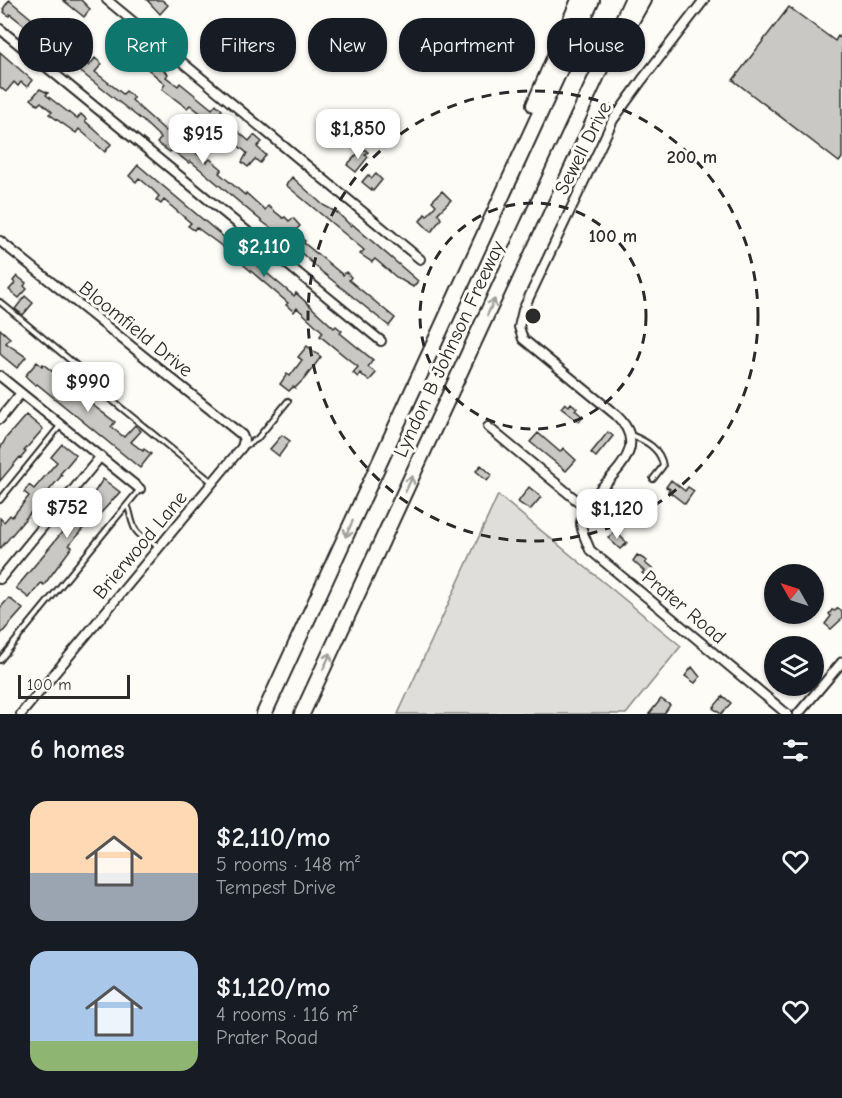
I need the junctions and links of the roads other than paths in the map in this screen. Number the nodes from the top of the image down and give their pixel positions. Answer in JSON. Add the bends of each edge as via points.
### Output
{"nodes":[{"id":1,"x":107,"y":0,"type":"edge"},
{"id":2,"x":579,"y":0,"type":"edge"},
{"id":3,"x":592,"y":0,"type":"edge"},
{"id":4,"x":632,"y":0,"type":"edge"},
{"id":5,"x":643,"y":0,"type":"edge"},
{"id":6,"x":704,"y":0,"type":"edge"},
{"id":7,"x":0,"y":29,"type":"edge"},
{"id":8,"x":576,"y":119,"type":"junction"},
{"id":9,"x":0,"y":241,"type":"edge"},
{"id":10,"x":478,"y":247,"type":"junction"},
{"id":11,"x":420,"y":258,"type":"dead end"},
{"id":12,"x":0,"y":302,"type":"edge"},
{"id":13,"x":381,"y":341,"type":"dead end"},
{"id":14,"x":0,"y":376,"type":"edge"},
{"id":15,"x":21,"y":393,"type":"junction"},
{"id":16,"x":288,"y":401,"type":"dead end"},
{"id":17,"x":0,"y":419,"type":"edge"},
{"id":18,"x":61,"y":425,"type":"junction"},
{"id":19,"x":488,"y":427,"type":"dead end"},
{"id":20,"x":631,"y":435,"type":"junction"},
{"id":21,"x":242,"y":447,"type":"junction"},
{"id":22,"x":101,"y":456,"type":"junction"},
{"id":23,"x":653,"y":479,"type":"dead end"},
{"id":24,"x":213,"y":483,"type":"junction"},
{"id":25,"x":140,"y":489,"type":"joint"},
{"id":26,"x":0,"y":500,"type":"edge"},
{"id":27,"x":127,"y":505,"type":"junction"},
{"id":28,"x":586,"y":508,"type":"junction"},
{"id":29,"x":160,"y":547,"type":"junction"},
{"id":30,"x":0,"y":579,"type":"edge"},
{"id":31,"x":0,"y":660,"type":"edge"},
{"id":32,"x":842,"y":662,"type":"edge"},
{"id":33,"x":21,"y":714,"type":"edge"},
{"id":34,"x":264,"y":714,"type":"edge"},
{"id":35,"x":302,"y":714,"type":"edge"},
{"id":36,"x":787,"y":714,"type":"edge"},
{"id":37,"x":798,"y":714,"type":"edge"}],
"edges":[{"from":1,"to":11,"type":"street"},
{"from":2,"to":10,"type":"highway"},
{"from":3,"to":10,"type":"highway","name":"Lyndon B Johnson Freeway"},
{"from":4,"to":8,"type":"highway","name":"Lyndon B Johnson Freeway"},
{"from":5,"to":8,"type":"highway"},
{"from":6,"to":20,"type":"street","name":"Sewell Drive","via":[[613,120],[523,310],[519,327],[523,339],[616,415]]},
{"from":7,"to":13,"type":"street"},
{"from":35,"to":8,"type":"highway","name":"Lyndon B Johnson Freeway","one_way":true},
{"from":9,"to":21,"type":"street","name":"Bloomfield Drive","via":[[242,435]]},
{"from":10,"to":34,"type":"highway","name":"Lyndon B Johnson Freeway","one_way":true},
{"from":12,"to":24,"type":"lane"},
{"from":14,"to":15,"type":"street"},
{"from":15,"to":17,"type":"street"},
{"from":15,"to":18,"type":"street"},
{"from":16,"to":21,"type":"lane","name":"Brierwood Lane","via":[[257,439]]},
{"from":18,"to":22,"type":"street"},
{"from":18,"to":26,"type":"lane"},
{"from":19,"to":28,"type":"street"},
{"from":20,"to":23,"type":"lane","via":[[648,443],[662,457],[663,466]]},
{"from":20,"to":28,"type":"street","via":[[624,461]]},
{"from":21,"to":24,"type":"street","name":"Brierwood Lane"},
{"from":22,"to":25,"type":"street"},
{"from":22,"to":30,"type":"street"},
{"from":24,"to":29,"type":"street","name":"Brierwood Lane"},
{"from":25,"to":27,"type":"lane"},
{"from":27,"to":29,"type":"lane","via":[[135,530]]},
{"from":27,"to":31,"type":"lane"},
{"from":28,"to":36,"type":"street","name":"Prater Road","via":[[581,523],[590,550]]},
{"from":29,"to":33,"type":"street","name":"Brierwood Lane"},
{"from":32,"to":37,"type":"street"}]}
